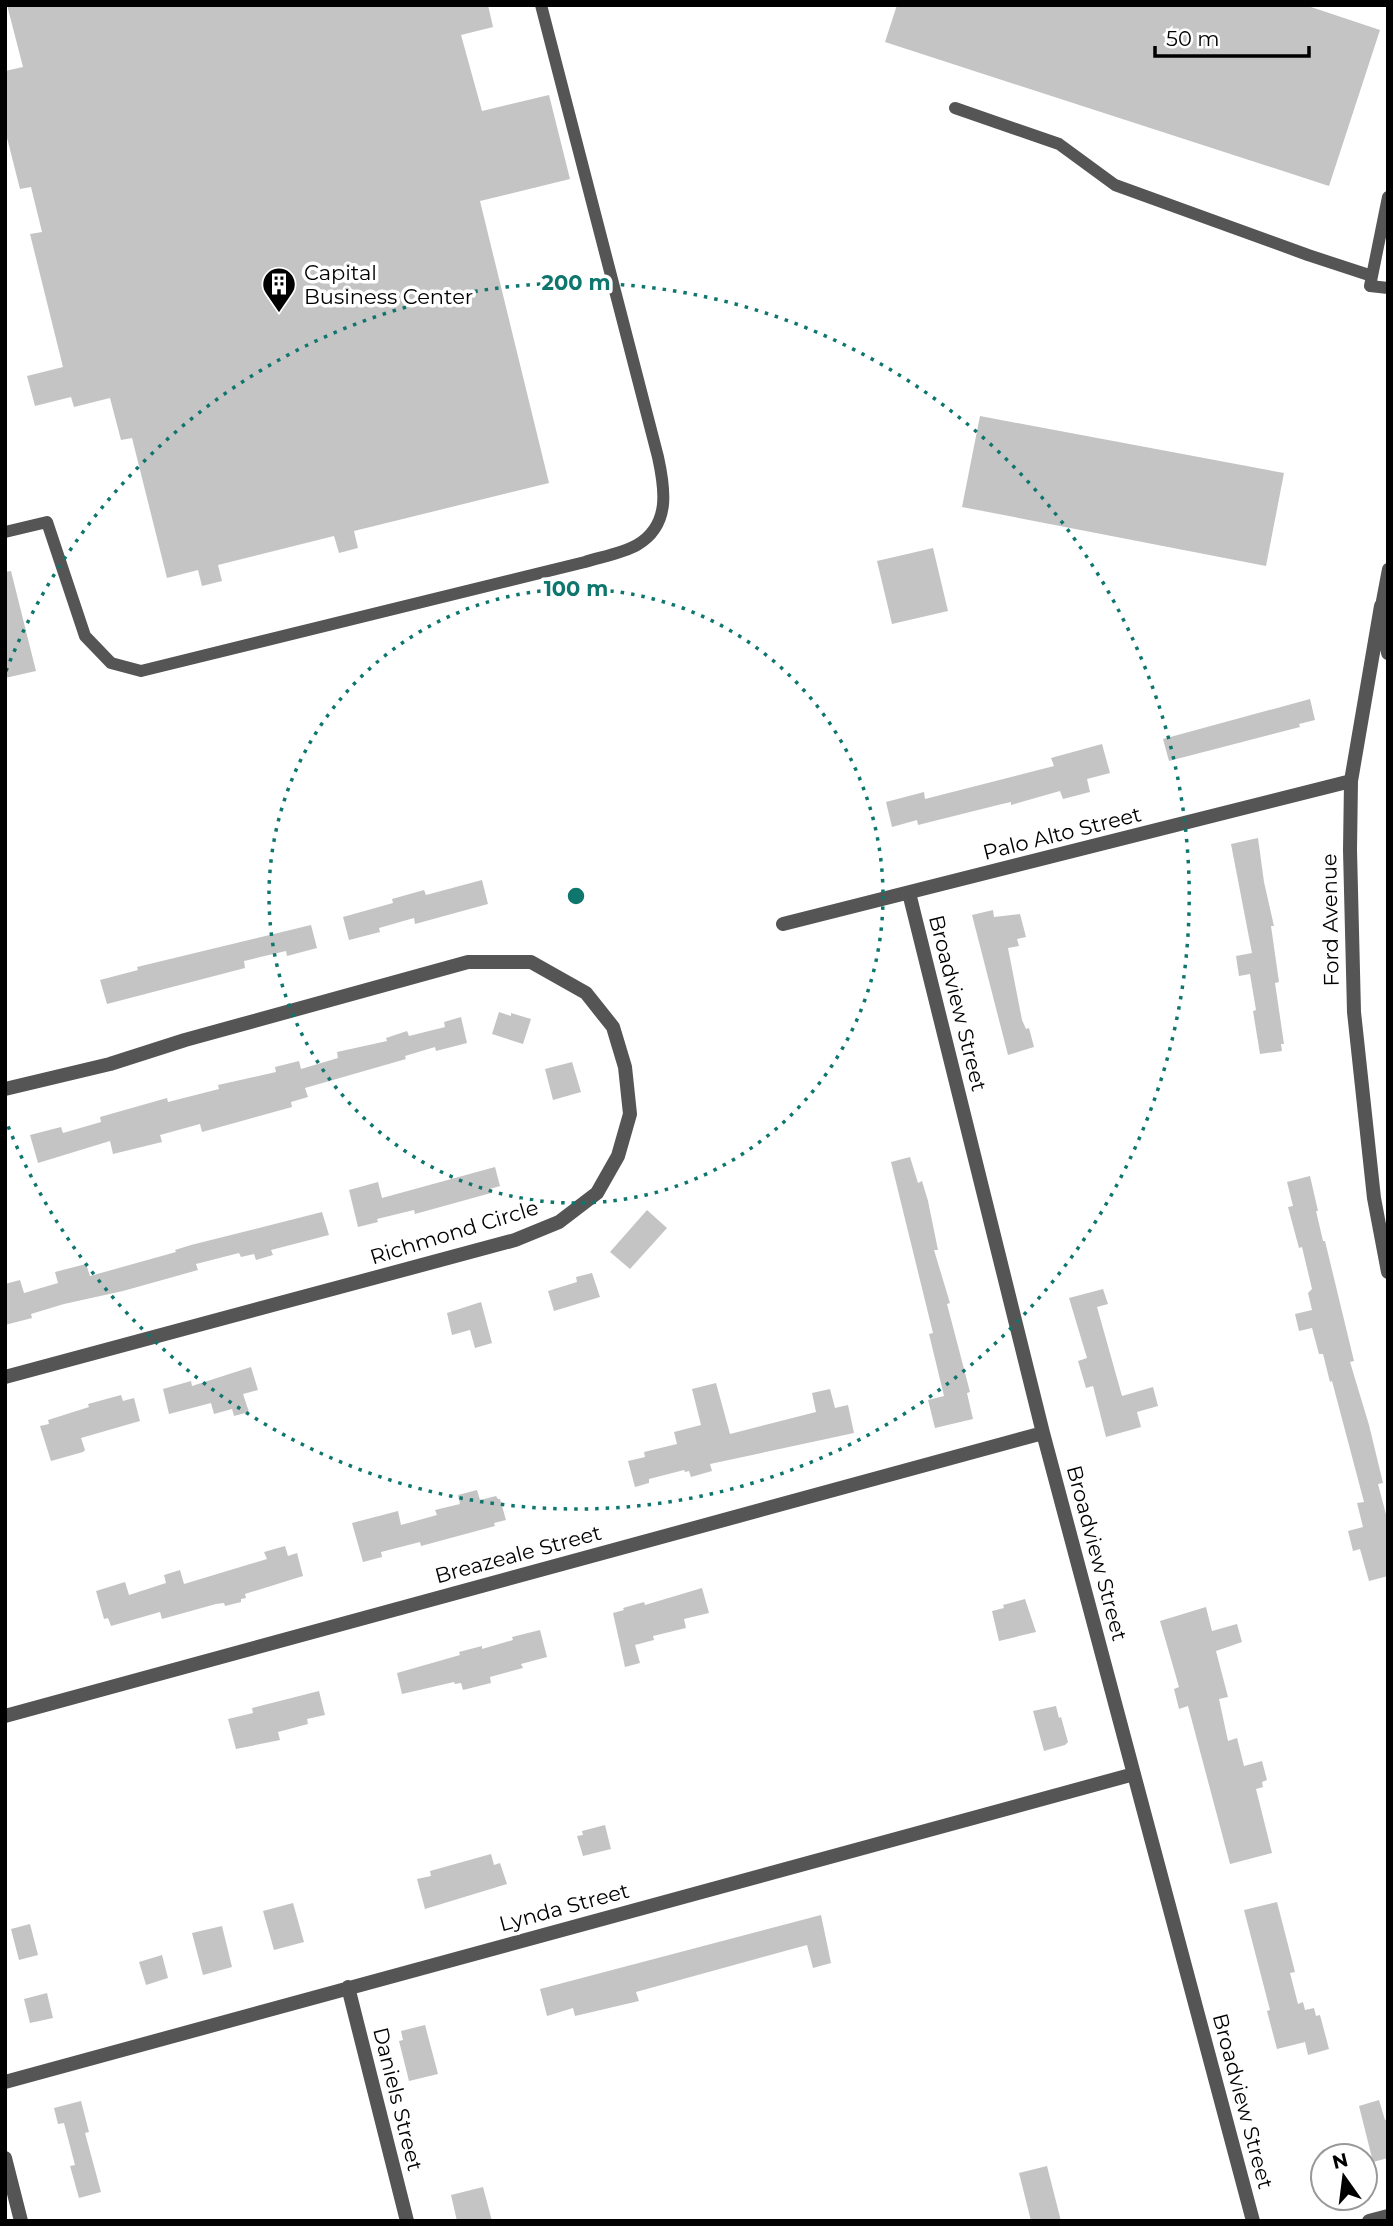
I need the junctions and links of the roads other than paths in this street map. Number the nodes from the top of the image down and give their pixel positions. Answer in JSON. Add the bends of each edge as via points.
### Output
{"nodes":[{"id":1,"x":541,"y":5,"type":"edge"},
{"id":2,"x":955,"y":108,"type":"dead end"},
{"id":3,"x":1388,"y":197,"type":"edge"},
{"id":4,"x":1372,"y":276,"type":"junction"},
{"id":5,"x":1388,"y":289,"type":"edge"},
{"id":6,"x":5,"y":532,"type":"edge"},
{"id":7,"x":1388,"y":569,"type":"edge"},
{"id":8,"x":1381,"y":606,"type":"junction"},
{"id":9,"x":1388,"y":653,"type":"edge"},
{"id":10,"x":1351,"y":781,"type":"junction"},
{"id":11,"x":909,"y":893,"type":"junction"},
{"id":12,"x":783,"y":925,"type":"dead end"},
{"id":13,"x":5,"y":1089,"type":"edge"},
{"id":14,"x":1388,"y":1272,"type":"edge"},
{"id":15,"x":5,"y":1377,"type":"edge"},
{"id":16,"x":1043,"y":1433,"type":"junction"},
{"id":17,"x":5,"y":1716,"type":"edge"},
{"id":18,"x":1134,"y":1773,"type":"junction"},
{"id":19,"x":348,"y":1987,"type":"junction"},
{"id":20,"x":5,"y":2082,"type":"edge"},
{"id":21,"x":5,"y":2158,"type":"edge"},
{"id":22,"x":1388,"y":2216,"type":"edge"},
{"id":23,"x":1252,"y":2220,"type":"edge"},
{"id":24,"x":21,"y":2221,"type":"edge"},
{"id":25,"x":407,"y":2221,"type":"edge"},
{"id":26,"x":1369,"y":2221,"type":"edge"}],
"edges":[{"from":1,"to":6,"type":"lane","via":[[658,457],[665,503],[657,526],[637,545],[585,562],[141,671],[111,663],[85,636],[47,522]]},
{"from":2,"to":4,"type":"lane","via":[[1059,144],[1115,185]]},
{"from":3,"to":4,"type":"lane"},
{"from":4,"to":5,"type":"lane","via":[[1370,286]]},
{"from":7,"to":8,"type":"lane","name":"Ford Avenue"},
{"from":8,"to":9,"type":"street"},
{"from":8,"to":10,"type":"street","name":"Ford Avenue"},
{"from":10,"to":11,"type":"street","name":"Palo Alto Street"},
{"from":10,"to":14,"type":"street","name":"Ford Avenue","via":[[1354,1012],[1374,1198]]},
{"from":11,"to":12,"type":"street","name":"Palo Alto Street"},
{"from":11,"to":16,"type":"street","name":"Broadview Street"},
{"from":13,"to":15,"type":"street","name":"Richmond Circle","via":[[110,1064],[468,962],[531,962],[586,993],[613,1027],[625,1068],[630,1114],[618,1156],[597,1193],[559,1222],[515,1240]]},
{"from":16,"to":17,"type":"street","name":"Breazeale Street"},
{"from":16,"to":18,"type":"street","name":"Broadview Street"},
{"from":18,"to":19,"type":"street","name":"Lynda Street"},
{"from":18,"to":23,"type":"street","name":"Broadview Street"},
{"from":19,"to":20,"type":"street","name":"Lynda Street"},
{"from":19,"to":25,"type":"street","name":"Daniels Street"},
{"from":21,"to":24,"type":"street"},
{"from":22,"to":26,"type":"street"}]}
